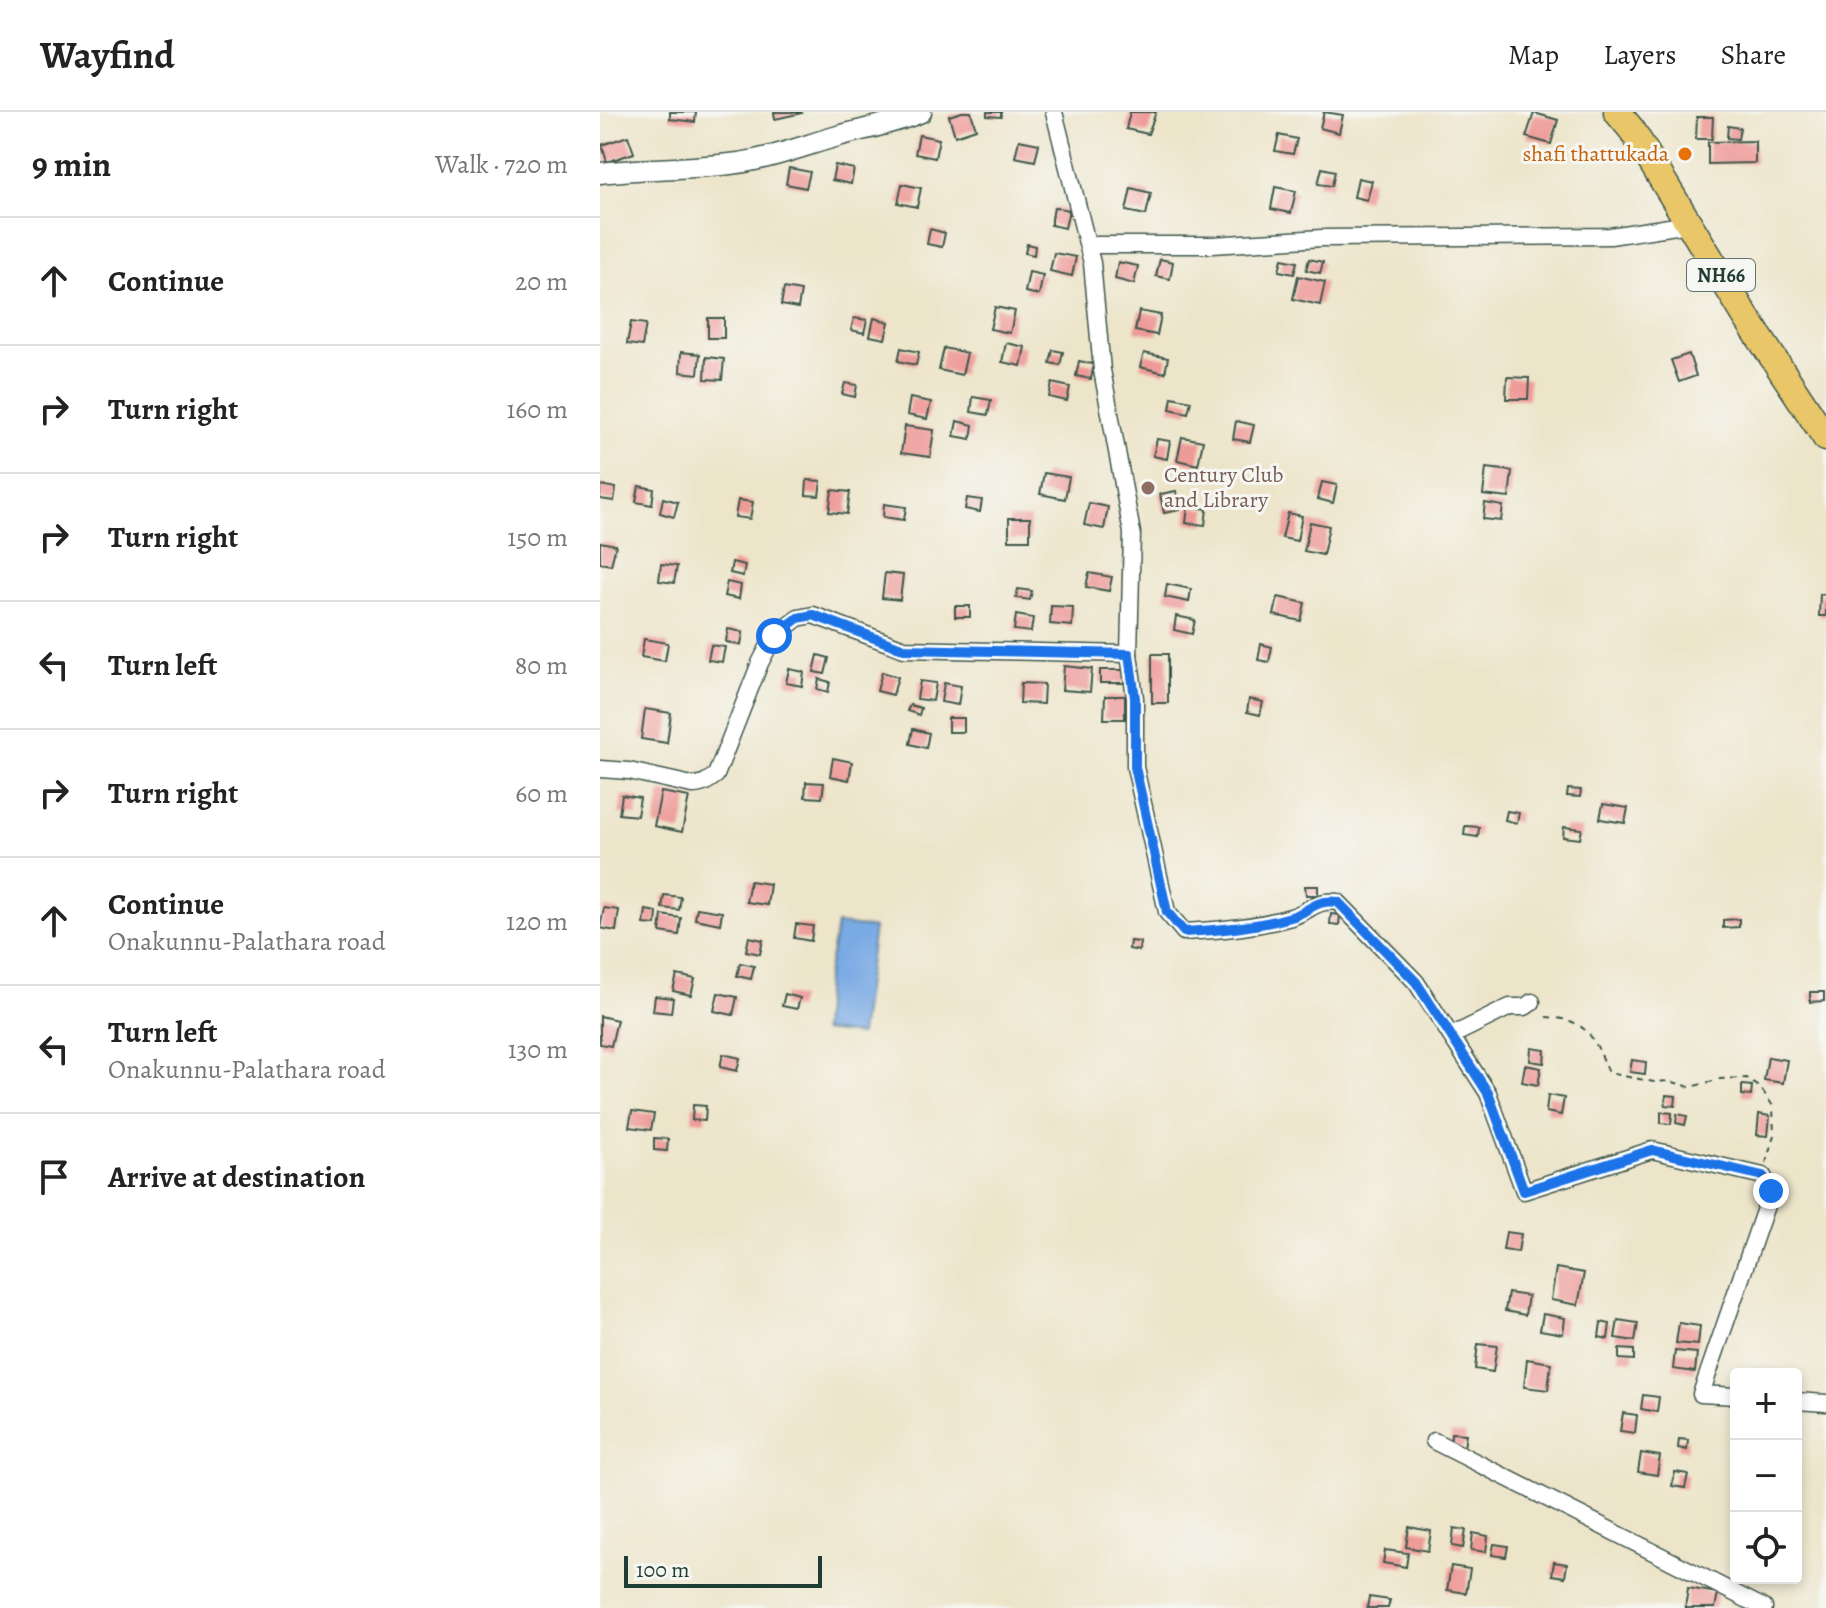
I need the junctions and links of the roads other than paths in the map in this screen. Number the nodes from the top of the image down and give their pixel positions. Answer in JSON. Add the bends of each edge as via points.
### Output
{"nodes":[{"id":1,"x":921,"y":112,"type":"edge"},
{"id":2,"x":1054,"y":112,"type":"edge"},
{"id":3,"x":1617,"y":112,"type":"edge"},
{"id":4,"x":600,"y":173,"type":"edge"},
{"id":5,"x":1689,"y":224,"type":"junction"},
{"id":6,"x":1088,"y":245,"type":"junction"},
{"id":7,"x":1826,"y":438,"type":"edge"},
{"id":8,"x":1129,"y":654,"type":"junction"},
{"id":9,"x":600,"y":769,"type":"edge"},
{"id":10,"x":1532,"y":1002,"type":"dead end"},
{"id":11,"x":1451,"y":1036,"type":"junction"},
{"id":12,"x":1730,"y":1396,"type":"edge"},
{"id":13,"x":1802,"y":1401,"type":"edge"},
{"id":14,"x":1826,"y":1403,"type":"edge"},
{"id":15,"x":1434,"y":1441,"type":"dead end"},
{"id":16,"x":1764,"y":1608,"type":"edge"}],
"edges":[{"from":1,"to":4,"type":"street","via":[[890,125],[734,164]]},
{"from":2,"to":6,"type":"street"},
{"from":3,"to":5,"type":"highway","number":"NH66"},
{"from":5,"to":6,"type":"street","via":[[1610,236]]},
{"from":5,"to":7,"type":"highway","number":"NH66"},
{"from":6,"to":8,"type":"street","via":[[1102,370],[1132,533]]},
{"from":8,"to":9,"type":"street","via":[[904,649],[813,615],[798,618],[774,636],[716,775],[692,785]]},
{"from":8,"to":11,"type":"street","via":[[1135,767],[1167,912],[1184,932],[1235,929],[1295,916],[1322,900],[1338,902],[1416,982]]},
{"from":10,"to":11,"type":"street"},
{"from":11,"to":12,"type":"street","via":[[1488,1093],[1524,1191],[1652,1150],[1763,1176],[1771,1191],[1701,1394]]},
{"from":13,"to":14,"type":"street"},
{"from":15,"to":16,"type":"street"}]}
